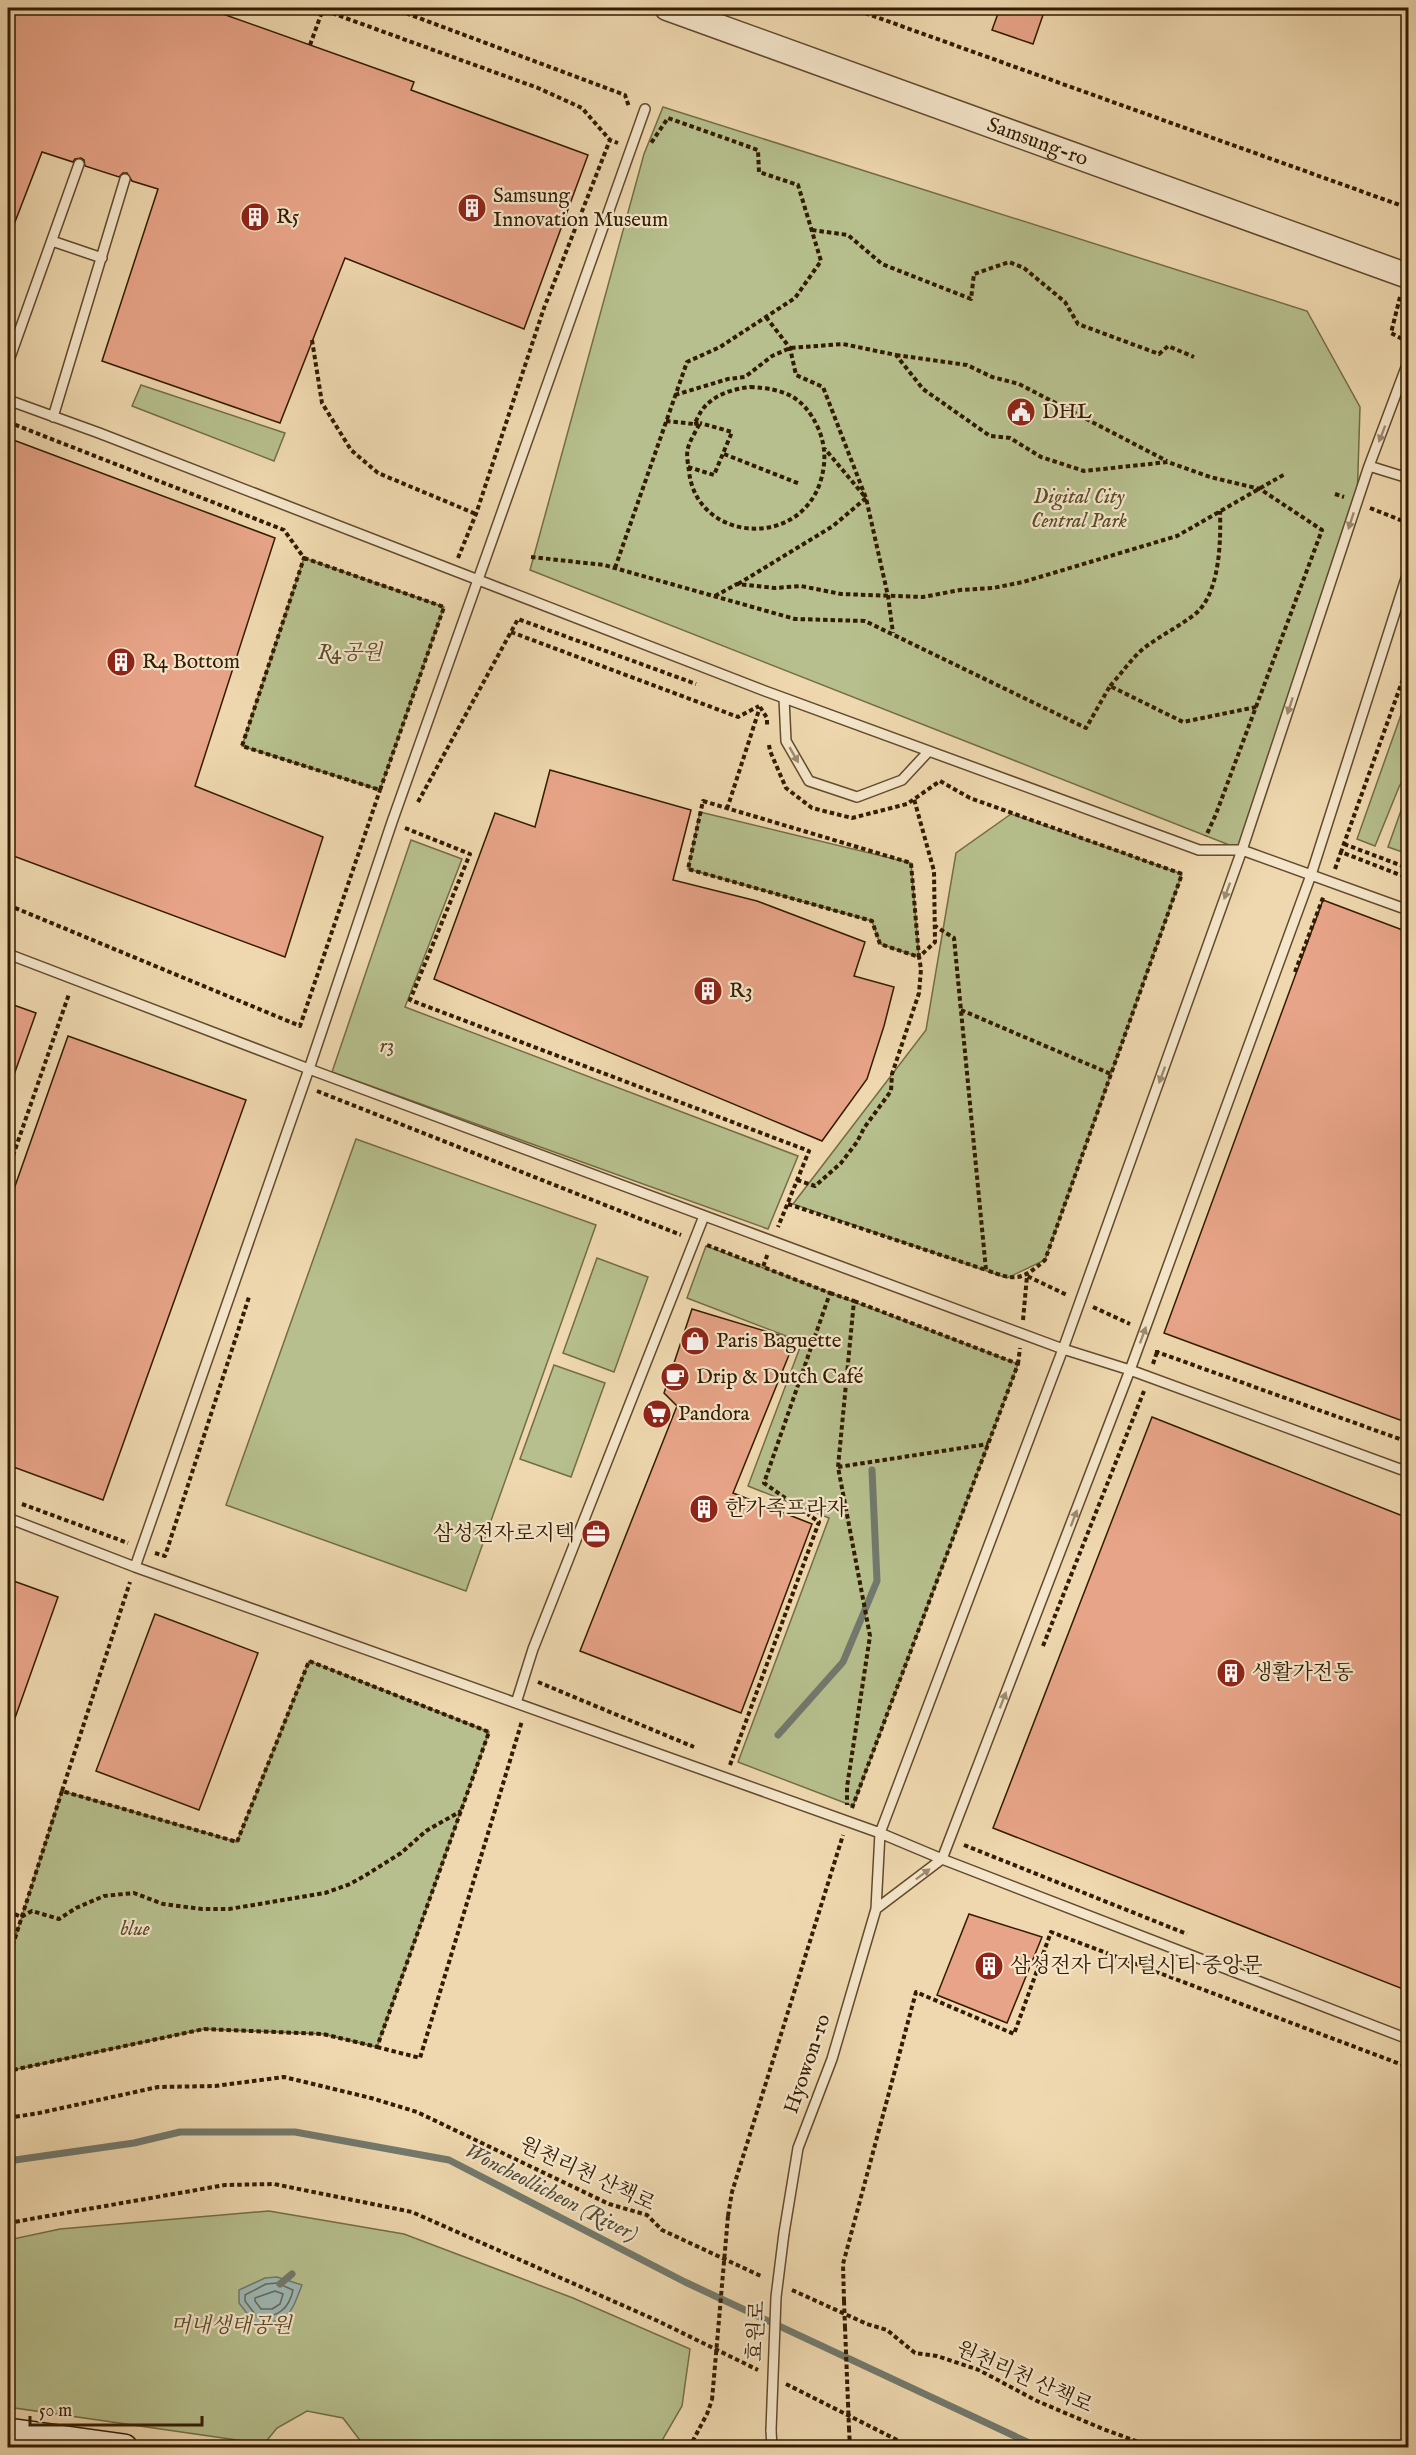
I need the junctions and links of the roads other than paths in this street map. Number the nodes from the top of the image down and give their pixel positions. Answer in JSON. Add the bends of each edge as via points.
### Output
{"nodes":[{"id":1,"x":667,"y":8,"type":"edge"},
{"id":2,"x":645,"y":108,"type":"dead end"},
{"id":3,"x":79,"y":164,"type":"dead end"},
{"id":4,"x":125,"y":179,"type":"dead end"},
{"id":5,"x":52,"y":241,"type":"junction"},
{"id":6,"x":102,"y":258,"type":"junction"},
{"id":7,"x":1407,"y":275,"type":"edge"},
{"id":8,"x":1408,"y":362,"type":"edge"},
{"id":9,"x":8,"y":363,"type":"edge"},
{"id":10,"x":8,"y":400,"type":"edge"},
{"id":11,"x":53,"y":417,"type":"junction"},
{"id":12,"x":1369,"y":466,"type":"junction"},
{"id":13,"x":1408,"y":478,"type":"edge"},
{"id":14,"x":1408,"y":572,"type":"edge"},
{"id":15,"x":478,"y":579,"type":"junction"},
{"id":16,"x":784,"y":698,"type":"junction"},
{"id":17,"x":928,"y":752,"type":"junction"},
{"id":18,"x":1242,"y":850,"type":"junction"},
{"id":19,"x":1311,"y":875,"type":"junction"},
{"id":20,"x":1408,"y":910,"type":"edge"},
{"id":21,"x":8,"y":954,"type":"edge"},
{"id":22,"x":309,"y":1069,"type":"junction"},
{"id":23,"x":704,"y":1216,"type":"junction"},
{"id":24,"x":1063,"y":1349,"type":"junction"},
{"id":25,"x":1130,"y":1370,"type":"junction"},
{"id":26,"x":1408,"y":1472,"type":"edge"},
{"id":27,"x":8,"y":1518,"type":"edge"},
{"id":28,"x":135,"y":1567,"type":"junction"},
{"id":29,"x":516,"y":1702,"type":"junction"},
{"id":30,"x":880,"y":1833,"type":"junction"},
{"id":31,"x":942,"y":1859,"type":"junction"},
{"id":32,"x":876,"y":1909,"type":"junction"},
{"id":33,"x":1408,"y":2039,"type":"edge"},
{"id":34,"x":784,"y":2233,"type":"joint"},
{"id":35,"x":8,"y":2432,"type":"edge"},
{"id":36,"x":124,"y":2448,"type":"edge"},
{"id":37,"x":772,"y":2448,"type":"edge"}],
"edges":[{"from":1,"to":7,"type":"street","name":"Samsung-ro"},
{"from":2,"to":15,"type":"lane"},
{"from":3,"to":5,"type":"lane"},
{"from":4,"to":6,"type":"lane"},
{"from":5,"to":6,"type":"lane"},
{"from":5,"to":9,"type":"lane"},
{"from":6,"to":11,"type":"lane"},
{"from":8,"to":12,"type":"lane","name":"Hyowon-ro","one_way":true},
{"from":10,"to":11,"type":"lane"},
{"from":11,"to":15,"type":"lane"},
{"from":12,"to":13,"type":"lane"},
{"from":12,"to":18,"type":"lane","name":"Hyowon-ro","one_way":true},
{"from":14,"to":19,"type":"lane"},
{"from":15,"to":16,"type":"lane"},
{"from":15,"to":22,"type":"lane"},
{"from":16,"to":17,"type":"lane"},
{"from":16,"to":17,"type":"lane","one_way":true,"via":[[786,741],[809,781],[857,797],[902,780]]},
{"from":17,"to":18,"type":"lane","via":[[1199,850]]},
{"from":18,"to":19,"type":"lane"},
{"from":18,"to":24,"type":"lane","name":"Hyowon-ro","one_way":true},
{"from":19,"to":20,"type":"lane"},
{"from":25,"to":19,"type":"lane","one_way":true},
{"from":21,"to":22,"type":"lane"},
{"from":22,"to":23,"type":"lane"},
{"from":22,"to":28,"type":"lane"},
{"from":23,"to":24,"type":"lane"},
{"from":23,"to":29,"type":"lane","via":[[533,1649]]},
{"from":24,"to":25,"type":"lane"},
{"from":24,"to":30,"type":"lane","name":"Hyowon-ro"},
{"from":25,"to":26,"type":"lane"},
{"from":31,"to":25,"type":"lane","one_way":true},
{"from":27,"to":28,"type":"lane"},
{"from":28,"to":29,"type":"lane"},
{"from":29,"to":30,"type":"lane"},
{"from":30,"to":31,"type":"lane"},
{"from":30,"to":32,"type":"lane","name":"Hyowon-ro"},
{"from":32,"to":31,"type":"lane","one_way":true},
{"from":31,"to":33,"type":"lane"},
{"from":32,"to":34,"type":"lane","name":"Hyowon-ro","via":[[832,2059],[798,2148]]},
{"from":34,"to":37,"type":"lane","name":"효원로","bridge":true,"via":[[777,2296]]},
{"from":35,"to":36,"type":"main road"}]}
